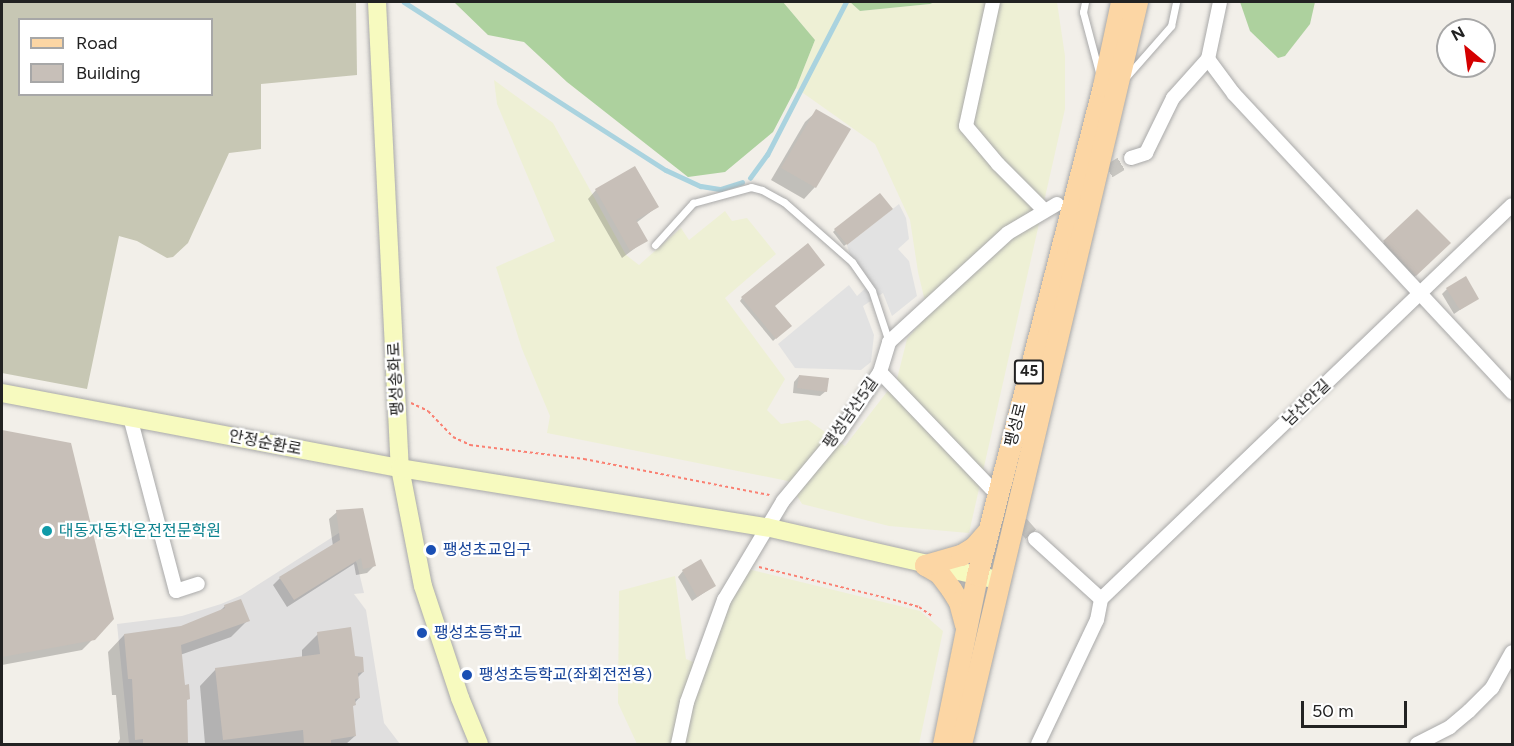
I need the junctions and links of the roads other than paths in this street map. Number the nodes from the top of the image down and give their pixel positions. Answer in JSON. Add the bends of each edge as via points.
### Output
{"nodes":[{"id":1,"x":377,"y":2,"type":"edge"},
{"id":2,"x":993,"y":2,"type":"edge"},
{"id":3,"x":1085,"y":2,"type":"edge"},
{"id":4,"x":1121,"y":2,"type":"edge"},
{"id":5,"x":1137,"y":2,"type":"edge"},
{"id":6,"x":1176,"y":2,"type":"edge"},
{"id":7,"x":1220,"y":2,"type":"edge"},
{"id":8,"x":1208,"y":59,"type":"junction"},
{"id":9,"x":1110,"y":86,"type":"junction"},
{"id":10,"x":1131,"y":158,"type":"tunnel mouth"},
{"id":11,"x":1512,"y":205,"type":"edge"},
{"id":12,"x":655,"y":245,"type":"dead end"},
{"id":13,"x":1420,"y":295,"type":"junction"},
{"id":14,"x":889,"y":342,"type":"junction"},
{"id":15,"x":880,"y":372,"type":"junction"},
{"id":16,"x":1512,"y":392,"type":"edge"},
{"id":17,"x":2,"y":393,"type":"edge"},
{"id":18,"x":130,"y":417,"type":"junction"},
{"id":19,"x":400,"y":468,"type":"junction"},
{"id":20,"x":991,"y":488,"type":"tunnel mouth"},
{"id":21,"x":766,"y":527,"type":"junction"},
{"id":22,"x":988,"y":530,"type":"junction"},
{"id":23,"x":1035,"y":539,"type":"tunnel mouth"},
{"id":24,"x":925,"y":565,"type":"junction"},
{"id":25,"x":977,"y":575,"type":"junction"},
{"id":26,"x":1000,"y":581,"type":"junction"},
{"id":27,"x":198,"y":584,"type":"dead end"},
{"id":28,"x":1101,"y":599,"type":"junction"},
{"id":29,"x":965,"y":633,"type":"junction"},
{"id":30,"x":1512,"y":652,"type":"edge"},
{"id":31,"x":479,"y":744,"type":"edge"},
{"id":32,"x":678,"y":744,"type":"edge"},
{"id":33,"x":943,"y":744,"type":"edge"},
{"id":34,"x":961,"y":744,"type":"edge"},
{"id":35,"x":1038,"y":744,"type":"edge"},
{"id":36,"x":1417,"y":744,"type":"edge"}],
"edges":[{"from":1,"to":19,"type":"main road","name":"팽성송화로"},
{"from":2,"to":14,"type":"street","via":[[966,126],[998,164],[1050,207],[1008,233]]},
{"from":3,"to":9,"type":"lane","via":[[1083,12]]},
{"from":4,"to":9,"type":"main road","name":"팽성로","number":"45"},
{"from":5,"to":9,"type":"main road","name":"팽성로","number":"45"},
{"from":6,"to":9,"type":"lane","via":[[1171,26]]},
{"from":7,"to":8,"type":"street"},
{"from":8,"to":10,"type":"street","via":[[1173,98],[1146,153]]},
{"from":8,"to":13,"type":"street","via":[[1234,94]]},
{"from":9,"to":22,"type":"main road","name":"팽성로","number":"45"},
{"from":9,"to":26,"type":"main road","name":"팽성로","number":"45"},
{"from":11,"to":13,"type":"street","name":"남산안길"},
{"from":12,"to":14,"type":"lane","via":[[693,203],[751,187],[762,190],[784,202],[852,262],[872,291]]},
{"from":13,"to":16,"type":"street"},
{"from":13,"to":28,"type":"street","name":"남산안길"},
{"from":14,"to":15,"type":"street","name":"팽성남산5길"},
{"from":15,"to":20,"type":"street"},
{"from":15,"to":21,"type":"street","name":"팽성남산5길","via":[[837,436]]},
{"from":17,"to":18,"type":"main road","name":"안정순환로"},
{"from":18,"to":19,"type":"main road","name":"안정순환로"},
{"from":18,"to":27,"type":"street","via":[[176,591]]},
{"from":19,"to":21,"type":"main road","name":"안정순환로"},
{"from":19,"to":31,"type":"main road","name":"팽성송화로","via":[[423,586]]},
{"from":21,"to":24,"type":"main road","name":"안정순환로"},
{"from":21,"to":32,"type":"street","name":"팽성남산5길","via":[[724,600],[699,667]]},
{"from":22,"to":24,"type":"main road","via":[[961,555]]},
{"from":22,"to":25,"type":"main road","name":"팽성로","number":"45"},
{"from":23,"to":28,"type":"street"},
{"from":24,"to":25,"type":"main road","name":"안정순환로"},
{"from":24,"to":29,"type":"main road","via":[[939,573],[955,595],[964,615]]},
{"from":25,"to":26,"type":"main road","name":"안정순환로"},
{"from":25,"to":29,"type":"main road","name":"팽성로","number":"45"},
{"from":26,"to":34,"type":"main road","name":"팽성로","number":"45"},
{"from":28,"to":35,"type":"street","via":[[1097,620]]},
{"from":29,"to":33,"type":"main road","name":"팽성로","number":"45"},
{"from":30,"to":36,"type":"street","via":[[1492,688],[1469,711],[1450,727]]}]}
